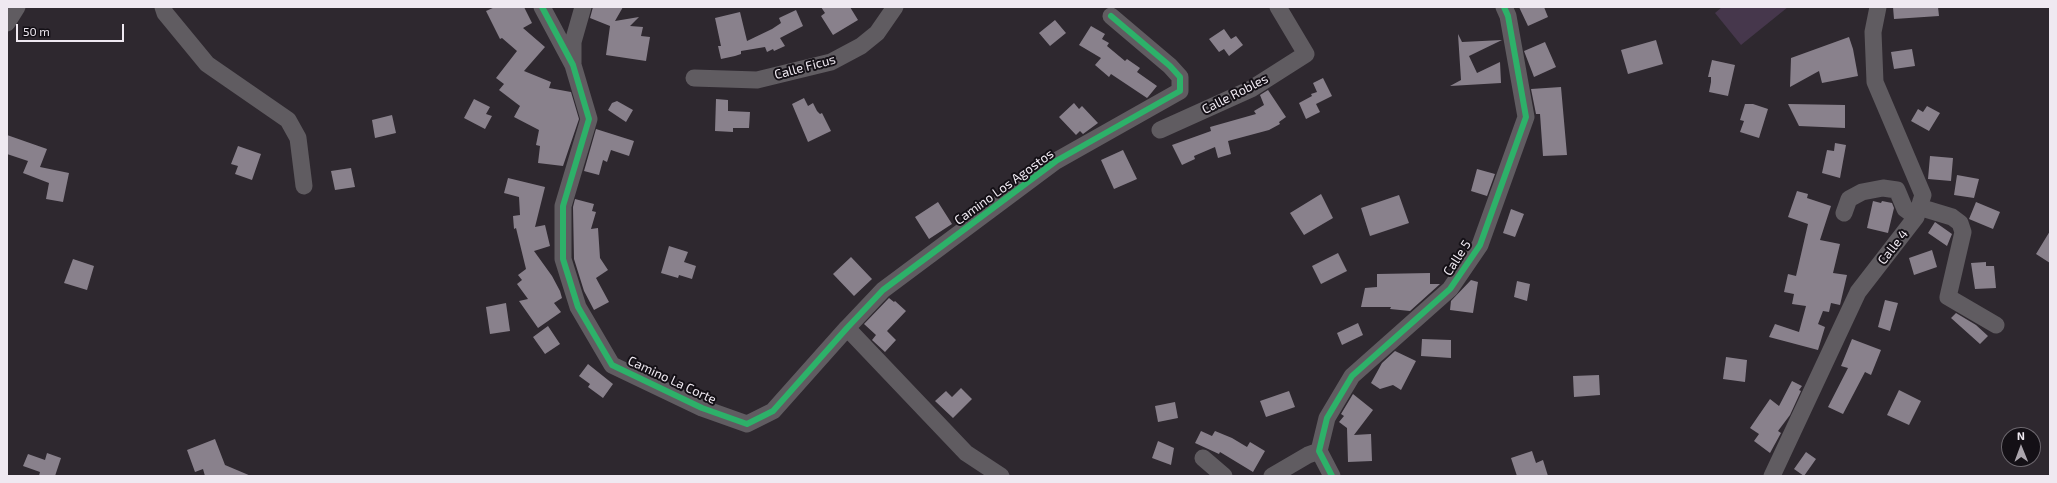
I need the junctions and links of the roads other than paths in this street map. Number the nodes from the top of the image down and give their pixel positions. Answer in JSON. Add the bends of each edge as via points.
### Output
{"nodes":[{"id":1,"x":17,"y":7,"type":"edge"},
{"id":2,"x":163,"y":7,"type":"edge"},
{"id":3,"x":542,"y":7,"type":"edge"},
{"id":4,"x":584,"y":7,"type":"edge"},
{"id":5,"x":895,"y":7,"type":"edge"},
{"id":6,"x":1278,"y":7,"type":"edge"},
{"id":7,"x":1504,"y":7,"type":"edge"},
{"id":8,"x":1878,"y":7,"type":"edge"},
{"id":9,"x":1111,"y":16,"type":"dead end"},
{"id":10,"x":7,"y":23,"type":"edge"},
{"id":11,"x":573,"y":65,"type":"junction"},
{"id":12,"x":694,"y":78,"type":"dead end"},
{"id":13,"x":1160,"y":130,"type":"dead end"},
{"id":14,"x":304,"y":186,"type":"dead end"},
{"id":15,"x":1918,"y":212,"type":"junction"},
{"id":16,"x":1844,"y":213,"type":"dead end"},
{"id":17,"x":1996,"y":325,"type":"dead end"},
{"id":18,"x":847,"y":328,"type":"junction"},
{"id":19,"x":1319,"y":451,"type":"junction"},
{"id":20,"x":1203,"y":458,"type":"dead end"},
{"id":21,"x":1001,"y":476,"type":"edge"},
{"id":22,"x":1224,"y":476,"type":"edge"},
{"id":23,"x":1272,"y":476,"type":"edge"},
{"id":24,"x":1332,"y":476,"type":"edge"},
{"id":25,"x":1772,"y":476,"type":"edge"}],
"edges":[{"from":1,"to":10,"type":"street"},
{"from":2,"to":14,"type":"street","via":[[165,13],[207,64],[288,120],[298,138]]},
{"from":3,"to":11,"type":"street","name":"Camino La Corte"},
{"from":4,"to":11,"type":"street","via":[[573,42]]},
{"from":5,"to":12,"type":"street","name":"Calle Ficus","via":[[877,33],[861,46],[830,62],[757,80]]},
{"from":6,"to":13,"type":"street","name":"Calle Robles","via":[[1306,54],[1251,89]]},
{"from":7,"to":19,"type":"street","name":"Calle 5","via":[[1526,117],[1480,245],[1450,289],[1352,376],[1327,418]]},
{"from":8,"to":15,"type":"street","via":[[1873,32],[1875,82],[1922,195]]},
{"from":9,"to":18,"type":"street","name":"Camino Los Agostos","via":[[1170,66],[1180,77],[1180,91],[1056,161],[883,290]]},
{"from":11,"to":18,"type":"street","name":"Camino La Corte","via":[[589,119],[562,206],[563,260],[578,307],[612,365],[702,408],[748,424],[773,411]]},
{"from":15,"to":16,"type":"street","via":[[1905,209],[1897,190],[1883,188],[1862,192],[1849,198]]},
{"from":15,"to":17,"type":"street","via":[[1952,217],[1960,223],[1963,232],[1948,297]]},
{"from":15,"to":25,"type":"street","name":"Calle 4","via":[[1858,292]]},
{"from":18,"to":21,"type":"street","via":[[966,453]]},
{"from":19,"to":23,"type":"street"},
{"from":19,"to":24,"type":"street"},
{"from":20,"to":22,"type":"street"}]}
